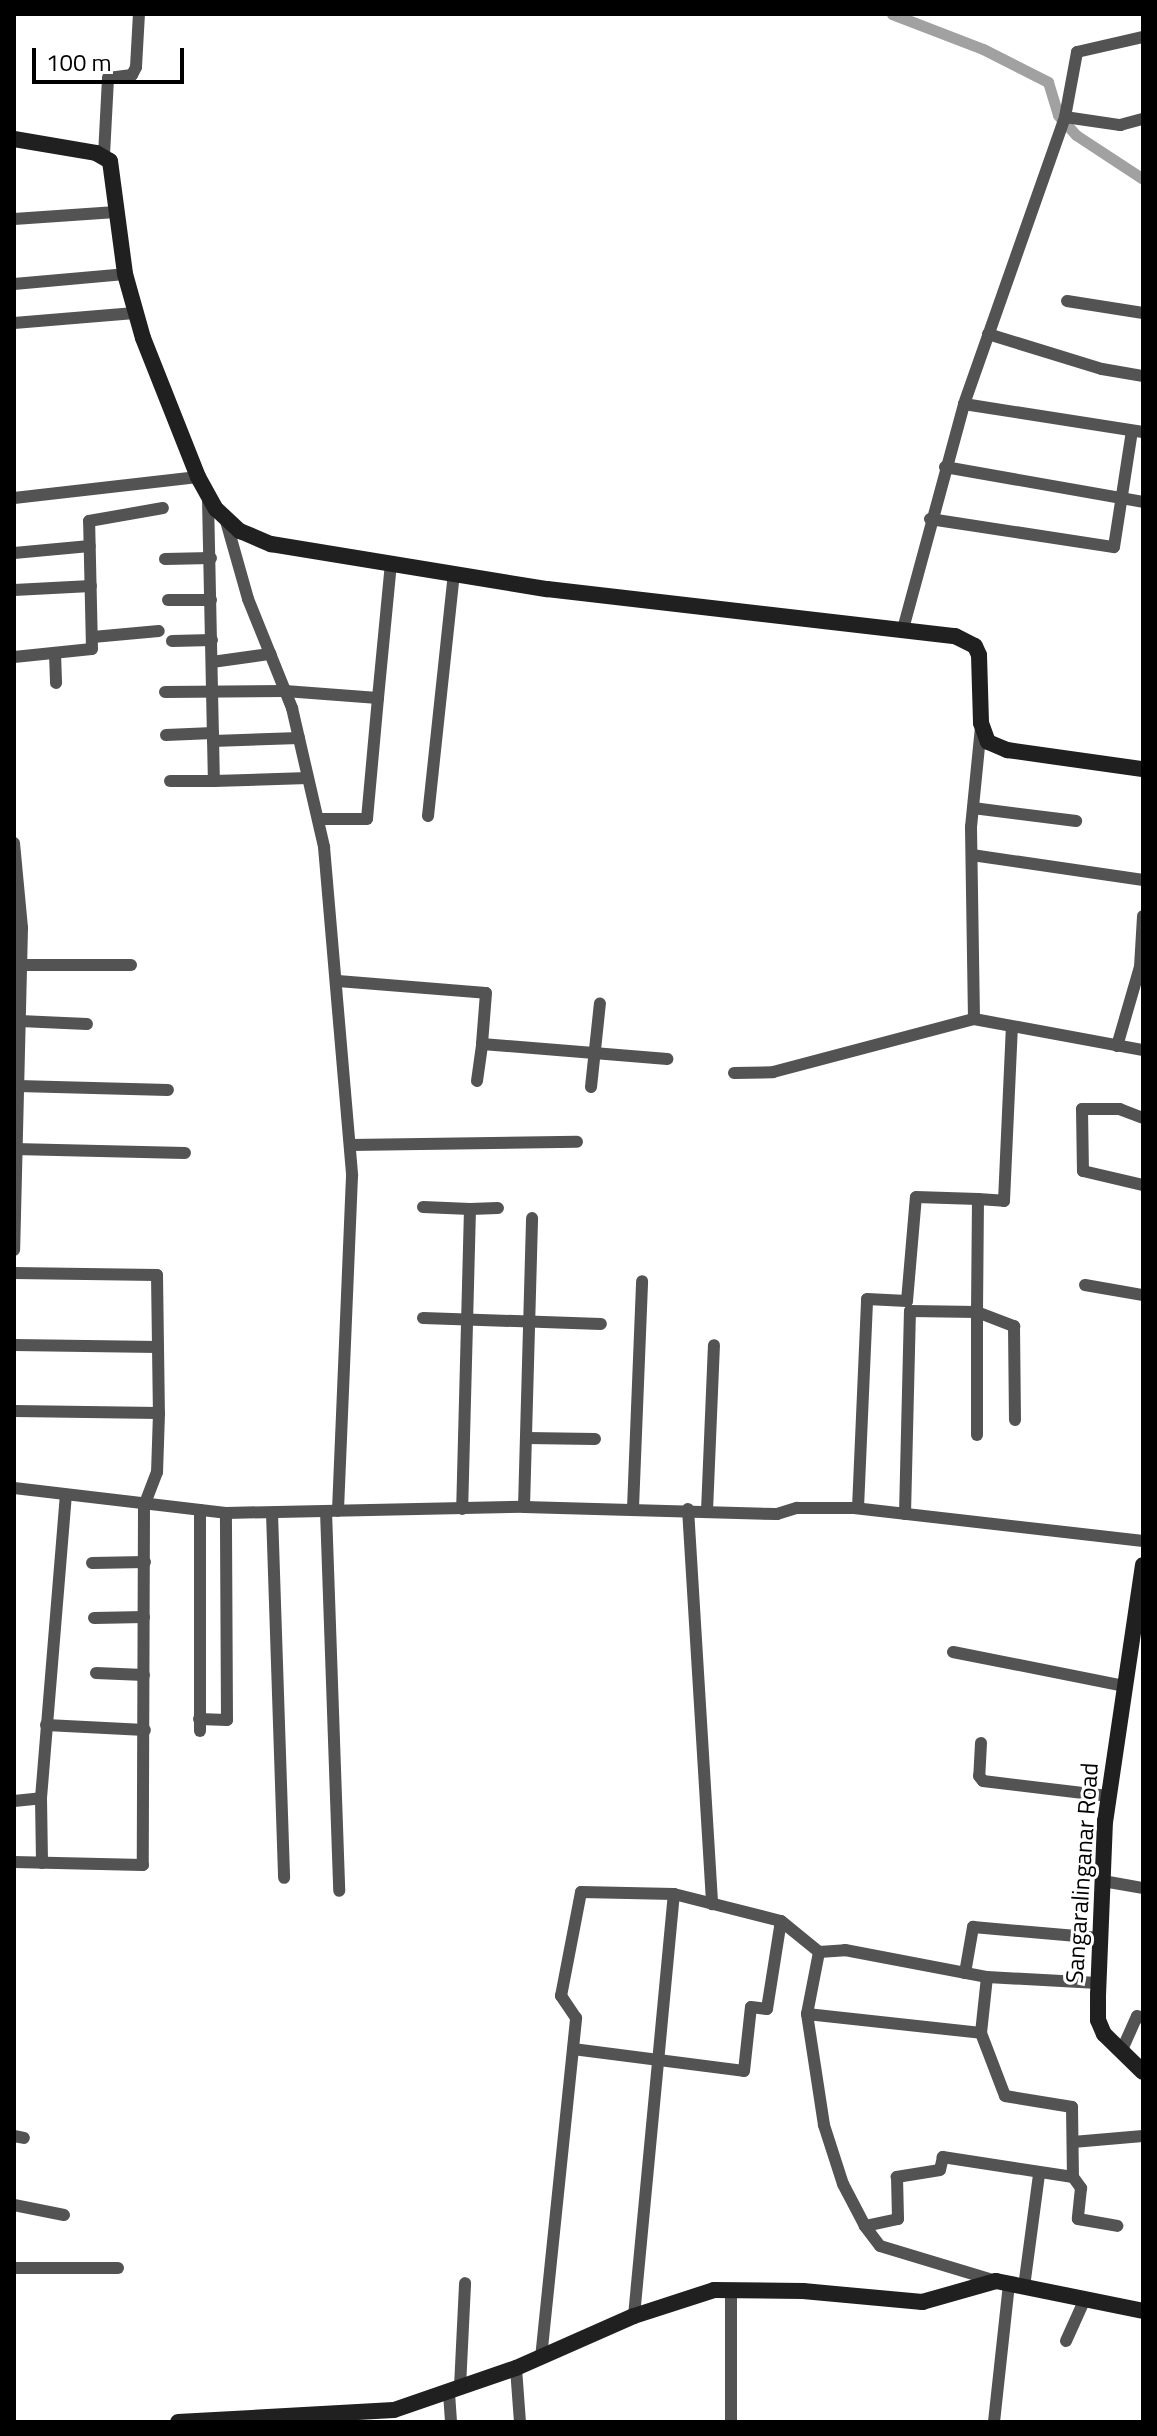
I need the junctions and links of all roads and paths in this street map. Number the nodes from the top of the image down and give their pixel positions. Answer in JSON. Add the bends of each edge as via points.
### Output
{"nodes":[{"id":1,"x":139,"y":14,"type":"edge"},
{"id":2,"x":1143,"y":37,"type":"edge"},
{"id":3,"x":1065,"y":117,"type":"junction"},
{"id":4,"x":1143,"y":119,"type":"edge"},
{"id":5,"x":14,"y":139,"type":"edge"},
{"id":6,"x":104,"y":155,"type":"junction"},
{"id":7,"x":116,"y":212,"type":"junction"},
{"id":8,"x":14,"y":219,"type":"edge"},
{"id":9,"x":125,"y":274,"type":"junction"},
{"id":10,"x":14,"y":284,"type":"edge"},
{"id":11,"x":1067,"y":301,"type":"dead end"},
{"id":12,"x":135,"y":313,"type":"junction"},
{"id":13,"x":1143,"y":313,"type":"edge"},
{"id":14,"x":14,"y":323,"type":"edge"},
{"id":15,"x":988,"y":334,"type":"junction"},
{"id":16,"x":1143,"y":376,"type":"edge"},
{"id":17,"x":964,"y":404,"type":"junction"},
{"id":18,"x":1138,"y":432,"type":"edge"},
{"id":19,"x":945,"y":467,"type":"junction"},
{"id":20,"x":198,"y":477,"type":"junction"},
{"id":21,"x":208,"y":495,"type":"junction"},
{"id":22,"x":14,"y":498,"type":"edge"},
{"id":23,"x":1122,"y":498,"type":"junction"},
{"id":24,"x":1143,"y":502,"type":"edge"},
{"id":25,"x":163,"y":508,"type":"dead end"},
{"id":26,"x":930,"y":519,"type":"junction"},
{"id":27,"x":226,"y":521,"type":"junction"},
{"id":28,"x":90,"y":546,"type":"junction"},
{"id":29,"x":14,"y":553,"type":"edge"},
{"id":30,"x":211,"y":558,"type":"junction"},
{"id":31,"x":165,"y":559,"type":"dead end"},
{"id":32,"x":391,"y":563,"type":"junction"},
{"id":33,"x":454,"y":574,"type":"junction"},
{"id":34,"x":91,"y":586,"type":"junction"},
{"id":35,"x":14,"y":590,"type":"edge"},
{"id":36,"x":168,"y":600,"type":"dead end"},
{"id":37,"x":211,"y":600,"type":"junction"},
{"id":38,"x":903,"y":629,"type":"junction"},
{"id":39,"x":159,"y":631,"type":"dead end"},
{"id":40,"x":93,"y":637,"type":"junction"},
{"id":41,"x":212,"y":640,"type":"junction"},
{"id":42,"x":172,"y":641,"type":"dead end"},
{"id":43,"x":55,"y":653,"type":"junction"},
{"id":44,"x":270,"y":654,"type":"junction"},
{"id":45,"x":14,"y":657,"type":"edge"},
{"id":46,"x":212,"y":662,"type":"junction"},
{"id":47,"x":56,"y":683,"type":"dead end"},
{"id":48,"x":213,"y":691,"type":"junction"},
{"id":49,"x":285,"y":691,"type":"junction"},
{"id":50,"x":165,"y":692,"type":"dead end"},
{"id":51,"x":378,"y":698,"type":"junction"},
{"id":52,"x":981,"y":723,"type":"junction"},
{"id":53,"x":166,"y":735,"type":"dead end"},
{"id":54,"x":213,"y":737,"type":"junction"},
{"id":55,"x":299,"y":738,"type":"junction"},
{"id":56,"x":1143,"y":769,"type":"edge"},
{"id":57,"x":308,"y":778,"type":"junction"},
{"id":58,"x":170,"y":781,"type":"dead end"},
{"id":59,"x":214,"y":781,"type":"junction"},
{"id":60,"x":973,"y":808,"type":"junction"},
{"id":61,"x":428,"y":816,"type":"dead end"},
{"id":62,"x":318,"y":819,"type":"junction"},
{"id":63,"x":1076,"y":821,"type":"dead end"},
{"id":64,"x":14,"y":843,"type":"edge"},
{"id":65,"x":972,"y":855,"type":"junction"},
{"id":66,"x":1143,"y":880,"type":"edge"},
{"id":67,"x":16,"y":892,"type":"edge"},
{"id":68,"x":1143,"y":916,"type":"edge"},
{"id":69,"x":21,"y":965,"type":"junction"},
{"id":70,"x":131,"y":965,"type":"dead end"},
{"id":71,"x":338,"y":981,"type":"junction"},
{"id":72,"x":600,"y":1003,"type":"dead end"},
{"id":73,"x":974,"y":1019,"type":"junction"},
{"id":74,"x":20,"y":1021,"type":"junction"},
{"id":75,"x":87,"y":1024,"type":"dead end"},
{"id":76,"x":1012,"y":1028,"type":"junction"},
{"id":77,"x":482,"y":1044,"type":"junction"},
{"id":78,"x":1117,"y":1046,"type":"junction"},
{"id":79,"x":1143,"y":1050,"type":"edge"},
{"id":80,"x":594,"y":1053,"type":"junction"},
{"id":81,"x":667,"y":1059,"type":"dead end"},
{"id":82,"x":734,"y":1073,"type":"dead end"},
{"id":83,"x":477,"y":1081,"type":"dead end"},
{"id":84,"x":18,"y":1086,"type":"junction"},
{"id":85,"x":591,"y":1087,"type":"dead end"},
{"id":86,"x":168,"y":1090,"type":"dead end"},
{"id":87,"x":1143,"y":1118,"type":"edge"},
{"id":88,"x":577,"y":1142,"type":"dead end"},
{"id":89,"x":350,"y":1145,"type":"junction"},
{"id":90,"x":15,"y":1149,"type":"edge"},
{"id":91,"x":185,"y":1153,"type":"dead end"},
{"id":92,"x":1143,"y":1185,"type":"edge"},
{"id":93,"x":978,"y":1199,"type":"junction"},
{"id":94,"x":423,"y":1207,"type":"dead end"},
{"id":95,"x":498,"y":1208,"type":"dead end"},
{"id":96,"x":470,"y":1209,"type":"junction"},
{"id":97,"x":14,"y":1218,"type":"edge"},
{"id":98,"x":532,"y":1218,"type":"dead end"},
{"id":99,"x":14,"y":1250,"type":"edge"},
{"id":100,"x":14,"y":1273,"type":"edge"},
{"id":101,"x":642,"y":1281,"type":"dead end"},
{"id":102,"x":1085,"y":1285,"type":"dead end"},
{"id":103,"x":1143,"y":1295,"type":"edge"},
{"id":104,"x":908,"y":1306,"type":"junction"},
{"id":105,"x":977,"y":1312,"type":"junction"},
{"id":106,"x":423,"y":1318,"type":"dead end"},
{"id":107,"x":467,"y":1320,"type":"junction"},
{"id":108,"x":530,"y":1322,"type":"junction"},
{"id":109,"x":601,"y":1324,"type":"dead end"},
{"id":110,"x":14,"y":1345,"type":"edge"},
{"id":111,"x":714,"y":1345,"type":"dead end"},
{"id":112,"x":158,"y":1347,"type":"junction"},
{"id":113,"x":14,"y":1411,"type":"edge"},
{"id":114,"x":159,"y":1413,"type":"junction"},
{"id":115,"x":1015,"y":1420,"type":"dead end"},
{"id":116,"x":977,"y":1435,"type":"dead end"},
{"id":117,"x":527,"y":1438,"type":"junction"},
{"id":118,"x":595,"y":1439,"type":"dead end"},
{"id":119,"x":14,"y":1488,"type":"edge"},
{"id":120,"x":66,"y":1496,"type":"junction"},
{"id":121,"x":144,"y":1506,"type":"junction"},
{"id":122,"x":524,"y":1507,"type":"junction"},
{"id":123,"x":633,"y":1508,"type":"junction"},
{"id":124,"x":858,"y":1508,"type":"junction"},
{"id":125,"x":462,"y":1509,"type":"junction"},
{"id":126,"x":688,"y":1509,"type":"junction"},
{"id":127,"x":200,"y":1510,"type":"junction"},
{"id":128,"x":332,"y":1511,"type":"junction"},
{"id":129,"x":707,"y":1511,"type":"junction"},
{"id":130,"x":226,"y":1513,"type":"junction"},
{"id":131,"x":272,"y":1513,"type":"junction"},
{"id":132,"x":905,"y":1514,"type":"junction"},
{"id":133,"x":1143,"y":1541,"type":"edge"},
{"id":134,"x":145,"y":1562,"type":"junction"},
{"id":135,"x":92,"y":1563,"type":"dead end"},
{"id":136,"x":1143,"y":1565,"type":"edge"},
{"id":137,"x":1139,"y":1611,"type":"edge"},
{"id":138,"x":144,"y":1617,"type":"junction"},
{"id":139,"x":94,"y":1618,"type":"dead end"},
{"id":140,"x":953,"y":1652,"type":"dead end"},
{"id":141,"x":96,"y":1673,"type":"dead end"},
{"id":142,"x":144,"y":1675,"type":"junction"},
{"id":143,"x":1124,"y":1686,"type":"junction"},
{"id":144,"x":46,"y":1725,"type":"junction"},
{"id":145,"x":145,"y":1730,"type":"junction"},
{"id":146,"x":981,"y":1743,"type":"dead end"},
{"id":147,"x":1108,"y":1796,"type":"junction"},
{"id":148,"x":41,"y":1798,"type":"junction"},
{"id":149,"x":14,"y":1801,"type":"edge"},
{"id":150,"x":14,"y":1862,"type":"edge"},
{"id":151,"x":42,"y":1863,"type":"junction"},
{"id":152,"x":284,"y":1878,"type":"dead end"},
{"id":153,"x":1103,"y":1881,"type":"junction"},
{"id":154,"x":1143,"y":1888,"type":"edge"},
{"id":155,"x":339,"y":1891,"type":"dead end"},
{"id":156,"x":674,"y":1894,"type":"junction"},
{"id":157,"x":712,"y":1904,"type":"junction"},
{"id":158,"x":781,"y":1921,"type":"junction"},
{"id":159,"x":1100,"y":1938,"type":"junction"},
{"id":160,"x":819,"y":1952,"type":"junction"},
{"id":161,"x":965,"y":1973,"type":"junction"},
{"id":162,"x":987,"y":1977,"type":"junction"},
{"id":163,"x":1098,"y":1983,"type":"junction"},
{"id":164,"x":807,"y":2014,"type":"junction"},
{"id":165,"x":1143,"y":2018,"type":"edge"},
{"id":166,"x":981,"y":2033,"type":"junction"},
{"id":167,"x":573,"y":2049,"type":"junction"},
{"id":168,"x":1121,"y":2052,"type":"junction"},
{"id":169,"x":659,"y":2061,"type":"junction"},
{"id":170,"x":1143,"y":2072,"type":"edge"},
{"id":171,"x":1143,"y":2136,"type":"edge"},
{"id":172,"x":1073,"y":2142,"type":"junction"},
{"id":173,"x":1039,"y":2175,"type":"junction"},
{"id":174,"x":1073,"y":2177,"type":"junction"},
{"id":175,"x":14,"y":2205,"type":"edge"},
{"id":176,"x":64,"y":2215,"type":"dead end"},
{"id":177,"x":865,"y":2226,"type":"junction"},
{"id":178,"x":1117,"y":2226,"type":"dead end"},
{"id":179,"x":14,"y":2268,"type":"edge"},
{"id":180,"x":118,"y":2268,"type":"dead end"},
{"id":181,"x":465,"y":2283,"type":"dead end"},
{"id":182,"x":1010,"y":2284,"type":"junction"},
{"id":183,"x":731,"y":2290,"type":"junction"},
{"id":184,"x":1085,"y":2299,"type":"junction"},
{"id":185,"x":1143,"y":2311,"type":"edge"},
{"id":186,"x":634,"y":2316,"type":"junction"},
{"id":187,"x":1066,"y":2341,"type":"dead end"},
{"id":188,"x":541,"y":2358,"type":"junction"},
{"id":189,"x":516,"y":2368,"type":"junction"},
{"id":190,"x":454,"y":2390,"type":"junction"},
{"id":191,"x":178,"y":2422,"type":"edge"},
{"id":192,"x":451,"y":2422,"type":"edge"},
{"id":193,"x":520,"y":2422,"type":"edge"},
{"id":194,"x":731,"y":2422,"type":"edge"},
{"id":195,"x":994,"y":2422,"type":"edge"}],
"edges":[{"from":1,"to":6,"type":"street","via":[[136,67],[132,75],[108,78]]},
{"from":2,"to":3,"type":"street","via":[[1077,52]]},
{"from":3,"to":4,"type":"street","via":[[1120,125]]},
{"from":3,"to":15,"type":"street"},
{"from":5,"to":6,"type":"main road"},
{"from":6,"to":7,"type":"main road","via":[[113,168]]},
{"from":7,"to":8,"type":"street"},
{"from":7,"to":9,"type":"main road"},
{"from":9,"to":10,"type":"street"},
{"from":9,"to":12,"type":"main road"},
{"from":11,"to":13,"type":"street"},
{"from":12,"to":14,"type":"street"},
{"from":12,"to":20,"type":"main road"},
{"from":15,"to":16,"type":"street"},
{"from":15,"to":17,"type":"street"},
{"from":17,"to":18,"type":"street"},
{"from":17,"to":19,"type":"street"},
{"from":18,"to":23,"type":"street"},
{"from":19,"to":23,"type":"street"},
{"from":19,"to":26,"type":"street"},
{"from":20,"to":21,"type":"main road"},
{"from":20,"to":22,"type":"street"},
{"from":21,"to":27,"type":"main road"},
{"from":21,"to":30,"type":"street"},
{"from":23,"to":24,"type":"street"},
{"from":23,"to":26,"type":"street","via":[[1114,547]]},
{"from":25,"to":28,"type":"street","via":[[89,521]]},
{"from":26,"to":38,"type":"street"},
{"from":27,"to":32,"type":"main road","via":[[271,544]]},
{"from":27,"to":44,"type":"street"},
{"from":28,"to":29,"type":"street"},
{"from":28,"to":34,"type":"street"},
{"from":30,"to":31,"type":"street"},
{"from":30,"to":37,"type":"street"},
{"from":32,"to":33,"type":"main road"},
{"from":32,"to":51,"type":"street"},
{"from":33,"to":38,"type":"main road"},
{"from":33,"to":61,"type":"street"},
{"from":34,"to":35,"type":"street"},
{"from":34,"to":40,"type":"street"},
{"from":36,"to":37,"type":"street"},
{"from":37,"to":41,"type":"street"},
{"from":38,"to":52,"type":"main road","via":[[955,636],[975,646],[981,667]]},
{"from":39,"to":40,"type":"street"},
{"from":40,"to":43,"type":"street","via":[[92,649]]},
{"from":41,"to":42,"type":"street"},
{"from":41,"to":46,"type":"street"},
{"from":43,"to":45,"type":"street"},
{"from":43,"to":47,"type":"street"},
{"from":44,"to":46,"type":"street"},
{"from":44,"to":49,"type":"street"},
{"from":46,"to":48,"type":"street"},
{"from":48,"to":49,"type":"street"},
{"from":48,"to":50,"type":"street"},
{"from":48,"to":54,"type":"street"},
{"from":49,"to":51,"type":"street"},
{"from":49,"to":55,"type":"street"},
{"from":51,"to":62,"type":"street","via":[[367,819]]},
{"from":52,"to":56,"type":"main road","via":[[988,742],[997,747]]},
{"from":52,"to":60,"type":"street"},
{"from":53,"to":54,"type":"street"},
{"from":54,"to":55,"type":"street"},
{"from":54,"to":59,"type":"street"},
{"from":55,"to":57,"type":"street"},
{"from":57,"to":59,"type":"street"},
{"from":57,"to":62,"type":"street"},
{"from":58,"to":59,"type":"street"},
{"from":60,"to":63,"type":"street"},
{"from":60,"to":65,"type":"street"},
{"from":62,"to":71,"type":"street"},
{"from":64,"to":67,"type":"street"},
{"from":65,"to":66,"type":"street"},
{"from":65,"to":73,"type":"street"},
{"from":67,"to":69,"type":"street"},
{"from":68,"to":78,"type":"street","via":[[1140,967]]},
{"from":69,"to":70,"type":"street"},
{"from":69,"to":74,"type":"street"},
{"from":71,"to":77,"type":"street","via":[[486,993]]},
{"from":71,"to":89,"type":"street"},
{"from":72,"to":80,"type":"street"},
{"from":73,"to":76,"type":"street"},
{"from":73,"to":82,"type":"street","via":[[773,1072]]},
{"from":74,"to":75,"type":"street"},
{"from":74,"to":84,"type":"street"},
{"from":76,"to":78,"type":"street"},
{"from":76,"to":93,"type":"street","via":[[1004,1201]]},
{"from":77,"to":80,"type":"street"},
{"from":77,"to":83,"type":"street"},
{"from":78,"to":79,"type":"street"},
{"from":80,"to":81,"type":"street"},
{"from":80,"to":85,"type":"street"},
{"from":84,"to":86,"type":"street"},
{"from":84,"to":90,"type":"street"},
{"from":87,"to":92,"type":"street","via":[[1120,1109],[1082,1109],[1083,1171]]},
{"from":88,"to":89,"type":"street"},
{"from":89,"to":128,"type":"street"},
{"from":90,"to":91,"type":"street"},
{"from":90,"to":97,"type":"street"},
{"from":93,"to":104,"type":"street","via":[[916,1197]]},
{"from":93,"to":105,"type":"street"},
{"from":94,"to":96,"type":"street"},
{"from":95,"to":96,"type":"street"},
{"from":96,"to":107,"type":"street"},
{"from":97,"to":99,"type":"street"},
{"from":98,"to":108,"type":"street"},
{"from":100,"to":112,"type":"street","via":[[157,1275]]},
{"from":101,"to":123,"type":"street"},
{"from":102,"to":103,"type":"street"},
{"from":104,"to":105,"type":"street"},
{"from":104,"to":124,"type":"street","via":[[867,1299]]},
{"from":104,"to":132,"type":"street"},
{"from":105,"to":115,"type":"street","via":[[1014,1326]]},
{"from":105,"to":116,"type":"street"},
{"from":106,"to":107,"type":"street"},
{"from":107,"to":108,"type":"street"},
{"from":107,"to":125,"type":"street"},
{"from":108,"to":109,"type":"street"},
{"from":108,"to":117,"type":"street"},
{"from":110,"to":112,"type":"street"},
{"from":111,"to":129,"type":"street"},
{"from":112,"to":114,"type":"street"},
{"from":113,"to":114,"type":"street"},
{"from":114,"to":121,"type":"street","via":[[157,1472]]},
{"from":117,"to":118,"type":"street"},
{"from":117,"to":122,"type":"street"},
{"from":119,"to":120,"type":"street"},
{"from":120,"to":121,"type":"street"},
{"from":120,"to":144,"type":"street"},
{"from":121,"to":127,"type":"street"},
{"from":121,"to":134,"type":"street"},
{"from":122,"to":123,"type":"street"},
{"from":122,"to":125,"type":"street"},
{"from":123,"to":126,"type":"street"},
{"from":124,"to":129,"type":"street","via":[[797,1508],[777,1514]]},
{"from":124,"to":132,"type":"street"},
{"from":125,"to":128,"type":"street"},
{"from":126,"to":129,"type":"street"},
{"from":126,"to":157,"type":"street"},
{"from":127,"to":130,"type":"street"},
{"from":127,"to":130,"type":"street","via":[[200,1725],[227,1720]]},
{"from":128,"to":131,"type":"street"},
{"from":128,"to":155,"type":"street"},
{"from":130,"to":131,"type":"street"},
{"from":131,"to":152,"type":"street"},
{"from":132,"to":133,"type":"street"},
{"from":134,"to":135,"type":"street"},
{"from":134,"to":138,"type":"street"},
{"from":136,"to":137,"type":"main road","name":"Sangaralinganar Road"},
{"from":137,"to":143,"type":"main road","name":"Sangaralinganar Road"},
{"from":138,"to":139,"type":"street"},
{"from":138,"to":142,"type":"street"},
{"from":140,"to":143,"type":"street"},
{"from":141,"to":142,"type":"street"},
{"from":142,"to":145,"type":"street"},
{"from":143,"to":147,"type":"main road","name":"Sangaralinganar Road"},
{"from":144,"to":145,"type":"street"},
{"from":144,"to":148,"type":"street"},
{"from":145,"to":151,"type":"street","via":[[143,1865]]},
{"from":146,"to":147,"type":"street","via":[[983,1781]]},
{"from":147,"to":153,"type":"main road","name":"Sangaralinganar Road"},
{"from":148,"to":149,"type":"street"},
{"from":148,"to":151,"type":"street"},
{"from":150,"to":151,"type":"street"},
{"from":153,"to":154,"type":"street"},
{"from":153,"to":159,"type":"main road","name":"Sangaralinganar Road"},
{"from":156,"to":157,"type":"street"},
{"from":156,"to":167,"type":"street","via":[[581,1892],[561,1996],[576,2018]]},
{"from":156,"to":169,"type":"street"},
{"from":157,"to":158,"type":"street"},
{"from":158,"to":160,"type":"street"},
{"from":158,"to":169,"type":"street","via":[[767,2009],[751,2007],[744,2071]]},
{"from":159,"to":161,"type":"street","via":[[973,1927]]},
{"from":159,"to":163,"type":"main road","name":"Sangaralinganar Road"},
{"from":160,"to":161,"type":"street","via":[[845,1950]]},
{"from":160,"to":164,"type":"street"},
{"from":161,"to":162,"type":"street"},
{"from":162,"to":163,"type":"street"},
{"from":162,"to":166,"type":"street"},
{"from":163,"to":168,"type":"main road","name":"Sangaralinganar Road","via":[[1098,2020]]},
{"from":164,"to":166,"type":"street"},
{"from":164,"to":177,"type":"street","via":[[824,2125],[843,2184]]},
{"from":165,"to":168,"type":"street","via":[[1137,2016]]},
{"from":166,"to":172,"type":"street","via":[[1005,2096],[1072,2107]]},
{"from":167,"to":169,"type":"street"},
{"from":167,"to":188,"type":"street"},
{"from":168,"to":170,"type":"main road","name":"Sangaralinganar Road"},
{"from":169,"to":186,"type":"street"},
{"from":171,"to":172,"type":"street"},
{"from":172,"to":174,"type":"street"},
{"from":173,"to":174,"type":"street"},
{"from":173,"to":177,"type":"street","via":[[943,2157],[940,2170],[897,2177],[898,2219]]},
{"from":173,"to":182,"type":"street"},
{"from":174,"to":178,"type":"street","via":[[1081,2188],[1078,2219]]},
{"from":175,"to":176,"type":"street"},
{"from":177,"to":182,"type":"street","via":[[880,2246]]},
{"from":179,"to":180,"type":"street"},
{"from":181,"to":190,"type":"street"},
{"from":182,"to":183,"type":"main road","via":[[922,2302]]},
{"from":182,"to":184,"type":"main road"},
{"from":182,"to":195,"type":"street"},
{"from":183,"to":186,"type":"main road"},
{"from":183,"to":194,"type":"street"},
{"from":184,"to":185,"type":"main road"},
{"from":184,"to":187,"type":"street"},
{"from":186,"to":188,"type":"main road"},
{"from":188,"to":189,"type":"main road"},
{"from":189,"to":190,"type":"main road"},
{"from":189,"to":193,"type":"street"},
{"from":190,"to":191,"type":"main road","via":[[394,2410]]},
{"from":190,"to":192,"type":"street"}]}
